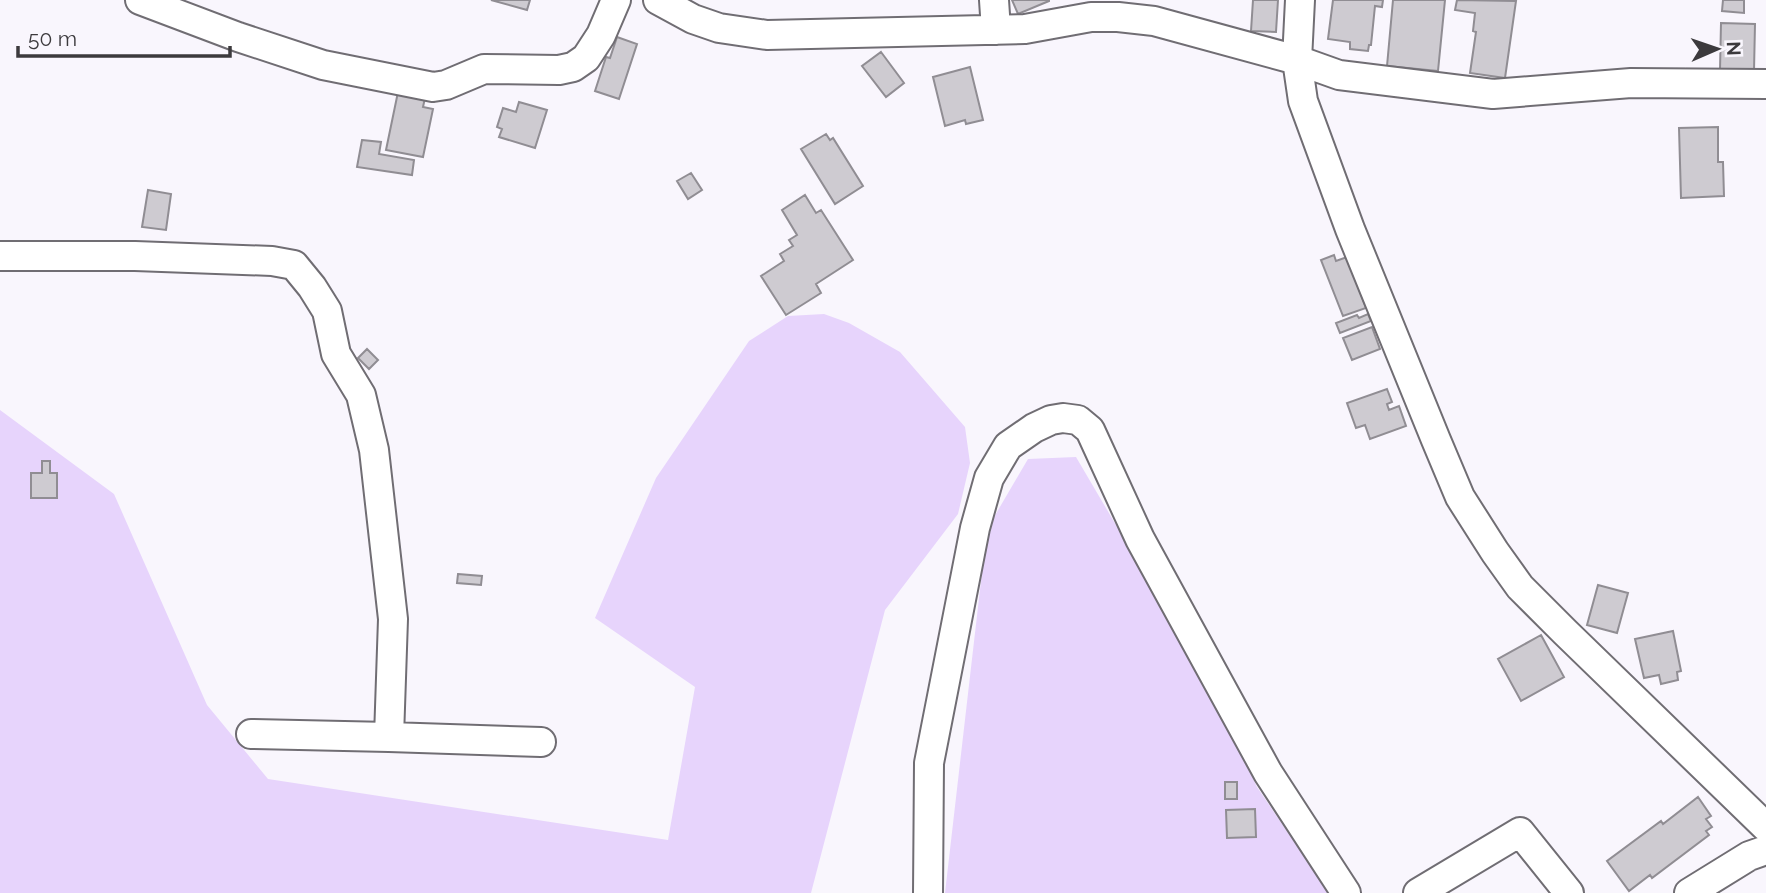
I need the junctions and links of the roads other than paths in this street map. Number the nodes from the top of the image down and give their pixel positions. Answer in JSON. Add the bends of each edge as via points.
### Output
{"nodes":[{"id":1,"x":139,"y":0,"type":"edge"},
{"id":2,"x":616,"y":0,"type":"edge"},
{"id":3,"x":658,"y":0,"type":"edge"},
{"id":4,"x":994,"y":0,"type":"edge"},
{"id":5,"x":1300,"y":0,"type":"edge"},
{"id":6,"x":996,"y":30,"type":"junction"},
{"id":7,"x":1297,"y":60,"type":"junction"},
{"id":8,"x":1766,"y":84,"type":"edge"},
{"id":9,"x":0,"y":256,"type":"edge"},
{"id":10,"x":251,"y":734,"type":"dead end"},
{"id":11,"x":389,"y":737,"type":"junction"},
{"id":12,"x":541,"y":742,"type":"dead end"},
{"id":13,"x":1766,"y":827,"type":"edge"},
{"id":14,"x":1766,"y":850,"type":"edge"},
{"id":15,"x":928,"y":893,"type":"edge"},
{"id":16,"x":1346,"y":893,"type":"edge"},
{"id":17,"x":1418,"y":893,"type":"edge"},
{"id":18,"x":1569,"y":893,"type":"edge"},
{"id":19,"x":1689,"y":893,"type":"edge"}],
"edges":[{"from":1,"to":2,"type":"street","via":[[323,65],[433,87],[484,69],[573,67],[586,58],[601,35]]},
{"from":3,"to":6,"type":"street","via":[[693,19],[756,34]]},
{"from":4,"to":6,"type":"street"},
{"from":5,"to":7,"type":"street"},
{"from":6,"to":7,"type":"street","via":[[1118,17],[1178,26]]},
{"from":7,"to":8,"type":"street","via":[[1339,75],[1493,94],[1631,83]]},
{"from":7,"to":13,"type":"street","via":[[1303,101],[1350,229],[1461,497],[1520,587]]},
{"from":9,"to":11,"type":"street","via":[[272,261],[294,265],[312,287],[327,311],[336,354],[361,395],[374,450],[393,618]]},
{"from":10,"to":11,"type":"street"},
{"from":11,"to":12,"type":"street"},
{"from":14,"to":19,"type":"street"},
{"from":15,"to":16,"type":"street","via":[[929,764],[989,478],[1008,446],[1034,428],[1063,418],[1078,420],[1090,430],[1140,539],[1268,773]]},
{"from":17,"to":18,"type":"street","via":[[1520,832]]}]}
